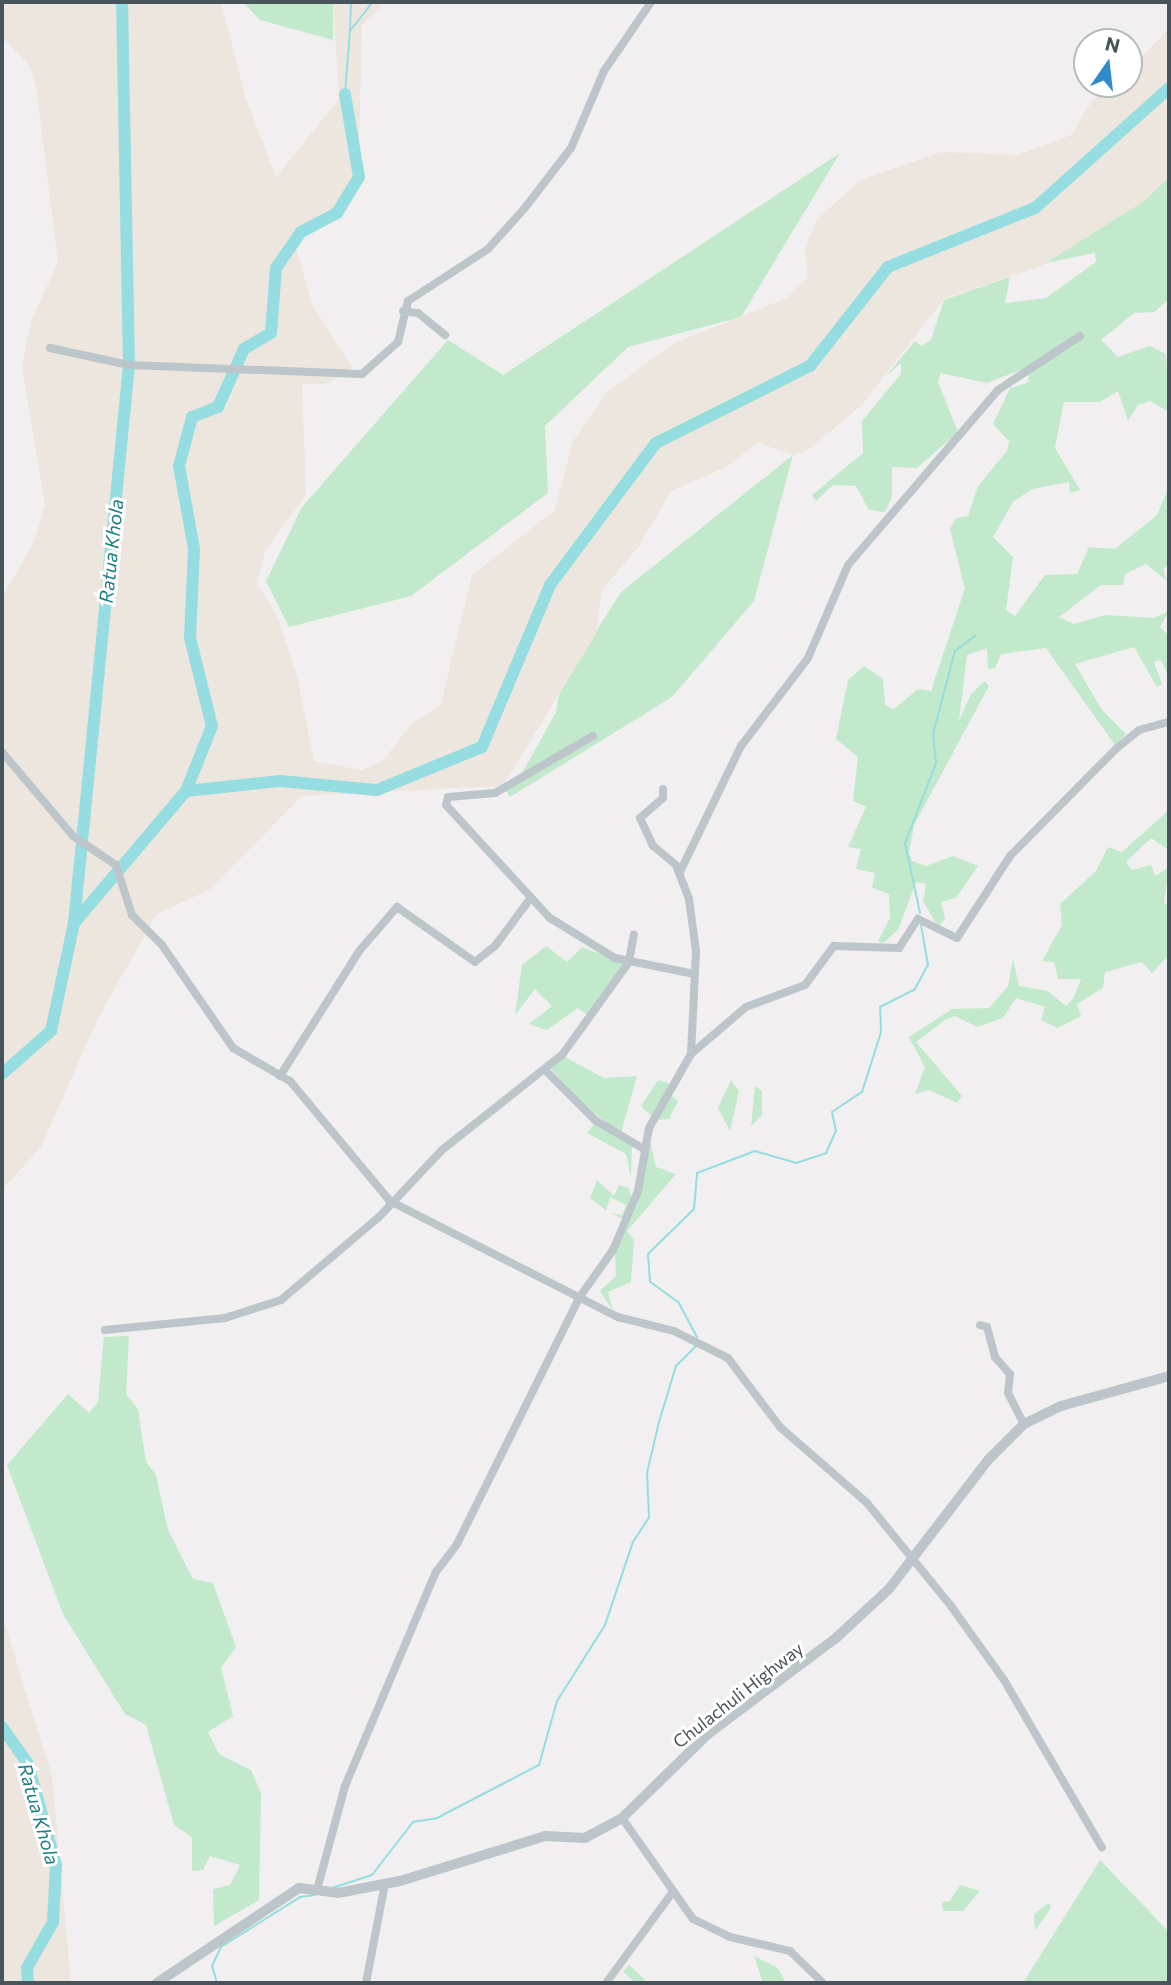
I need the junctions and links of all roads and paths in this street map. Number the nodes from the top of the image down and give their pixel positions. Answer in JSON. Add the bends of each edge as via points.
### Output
{"nodes":[{"id":1,"x":651,"y":2,"type":"edge"},
{"id":2,"x":403,"y":311,"type":"junction"},
{"id":3,"x":445,"y":335,"type":"dead end"},
{"id":4,"x":1080,"y":336,"type":"dead end"},
{"id":5,"x":50,"y":348,"type":"dead end"},
{"id":6,"x":1169,"y":722,"type":"edge"},
{"id":7,"x":593,"y":736,"type":"dead end"},
{"id":8,"x":2,"y":752,"type":"edge"},
{"id":9,"x":663,"y":789,"type":"dead end"},
{"id":10,"x":680,"y":872,"type":"junction"},
{"id":11,"x":530,"y":899,"type":"junction"},
{"id":12,"x":634,"y":934,"type":"dead end"},
{"id":13,"x":629,"y":962,"type":"junction"},
{"id":14,"x":694,"y":974,"type":"junction"},
{"id":15,"x":691,"y":1054,"type":"junction"},
{"id":16,"x":545,"y":1070,"type":"junction"},
{"id":17,"x":281,"y":1076,"type":"junction"},
{"id":18,"x":642,"y":1147,"type":"junction"},
{"id":19,"x":390,"y":1201,"type":"junction"},
{"id":20,"x":579,"y":1298,"type":"junction"},
{"id":21,"x":980,"y":1325,"type":"dead end"},
{"id":22,"x":105,"y":1330,"type":"dead end"},
{"id":23,"x":1169,"y":1376,"type":"edge"},
{"id":24,"x":1024,"y":1424,"type":"junction"},
{"id":25,"x":912,"y":1562,"type":"junction"},
{"id":26,"x":622,"y":1818,"type":"junction"},
{"id":27,"x":1102,"y":1848,"type":"dead end"},
{"id":28,"x":385,"y":1882,"type":"junction"},
{"id":29,"x":318,"y":1886,"type":"junction"},
{"id":30,"x":673,"y":1893,"type":"junction"},
{"id":31,"x":157,"y":1983,"type":"edge"},
{"id":32,"x":366,"y":1983,"type":"edge"},
{"id":33,"x":606,"y":1983,"type":"edge"},
{"id":34,"x":823,"y":1983,"type":"edge"}],
"edges":[{"from":1,"to":2,"type":"street","via":[[604,71],[570,148],[524,209],[488,249],[408,300]]},
{"from":2,"to":3,"type":"street","via":[[425,317]]},
{"from":2,"to":5,"type":"street","via":[[396,346],[362,374],[129,365]]},
{"from":4,"to":10,"type":"street","via":[[998,390],[848,565],[808,658],[741,746]]},
{"from":6,"to":15,"type":"street","via":[[1139,730],[1117,748],[1010,856],[957,939],[918,919],[899,948],[834,946],[805,985],[746,1007]]},
{"from":7,"to":11,"type":"street","via":[[495,793],[445,800]]},
{"from":8,"to":17,"type":"street","via":[[72,836],[116,865],[132,915],[162,945],[233,1048]]},
{"from":9,"to":10,"type":"street","via":[[663,797],[640,818],[653,846]]},
{"from":10,"to":14,"type":"street","via":[[694,928]]},
{"from":11,"to":13,"type":"street","via":[[597,950]]},
{"from":11,"to":17,"type":"street","via":[[495,946],[475,962],[397,907],[360,950]]},
{"from":12,"to":13,"type":"street"},
{"from":13,"to":14,"type":"street"},
{"from":13,"to":16,"type":"street","via":[[588,1024]]},
{"from":14,"to":15,"type":"street"},
{"from":15,"to":18,"type":"street"},
{"from":16,"to":18,"type":"street","via":[[595,1120]]},
{"from":16,"to":19,"type":"street","via":[[442,1150]]},
{"from":17,"to":19,"type":"street","via":[[322,1114]]},
{"from":18,"to":20,"type":"street","via":[[632,1210]]},
{"from":19,"to":20,"type":"street"},
{"from":19,"to":22,"type":"street","via":[[281,1300],[225,1318]]},
{"from":20,"to":25,"type":"street","via":[[728,1358],[780,1427],[867,1503]]},
{"from":20,"to":29,"type":"street","via":[[457,1544],[436,1572],[345,1786]]},
{"from":21,"to":24,"type":"street","via":[[987,1327],[995,1357],[1010,1374],[1008,1392]]},
{"from":23,"to":24,"type":"street","name":"Chulachuli Highway","via":[[1061,1406]]},
{"from":24,"to":25,"type":"street","name":"Chulachuli Highway","via":[[988,1460]]},
{"from":25,"to":26,"type":"street","name":"Chulachuli Highway","via":[[836,1639],[708,1734]]},
{"from":25,"to":27,"type":"street","via":[[1004,1680]]},
{"from":26,"to":28,"type":"street","name":"Chulachuli Highway","via":[[585,1838],[545,1836]]},
{"from":26,"to":30,"type":"street"},
{"from":28,"to":29,"type":"street","name":"Chulachuli Highway","via":[[338,1893]]},
{"from":28,"to":32,"type":"street"},
{"from":29,"to":31,"type":"street","name":"Chulachuli Highway","via":[[292,1893]]},
{"from":30,"to":33,"type":"street"},
{"from":30,"to":34,"type":"street","via":[[700,1925],[790,1951]]}]}
